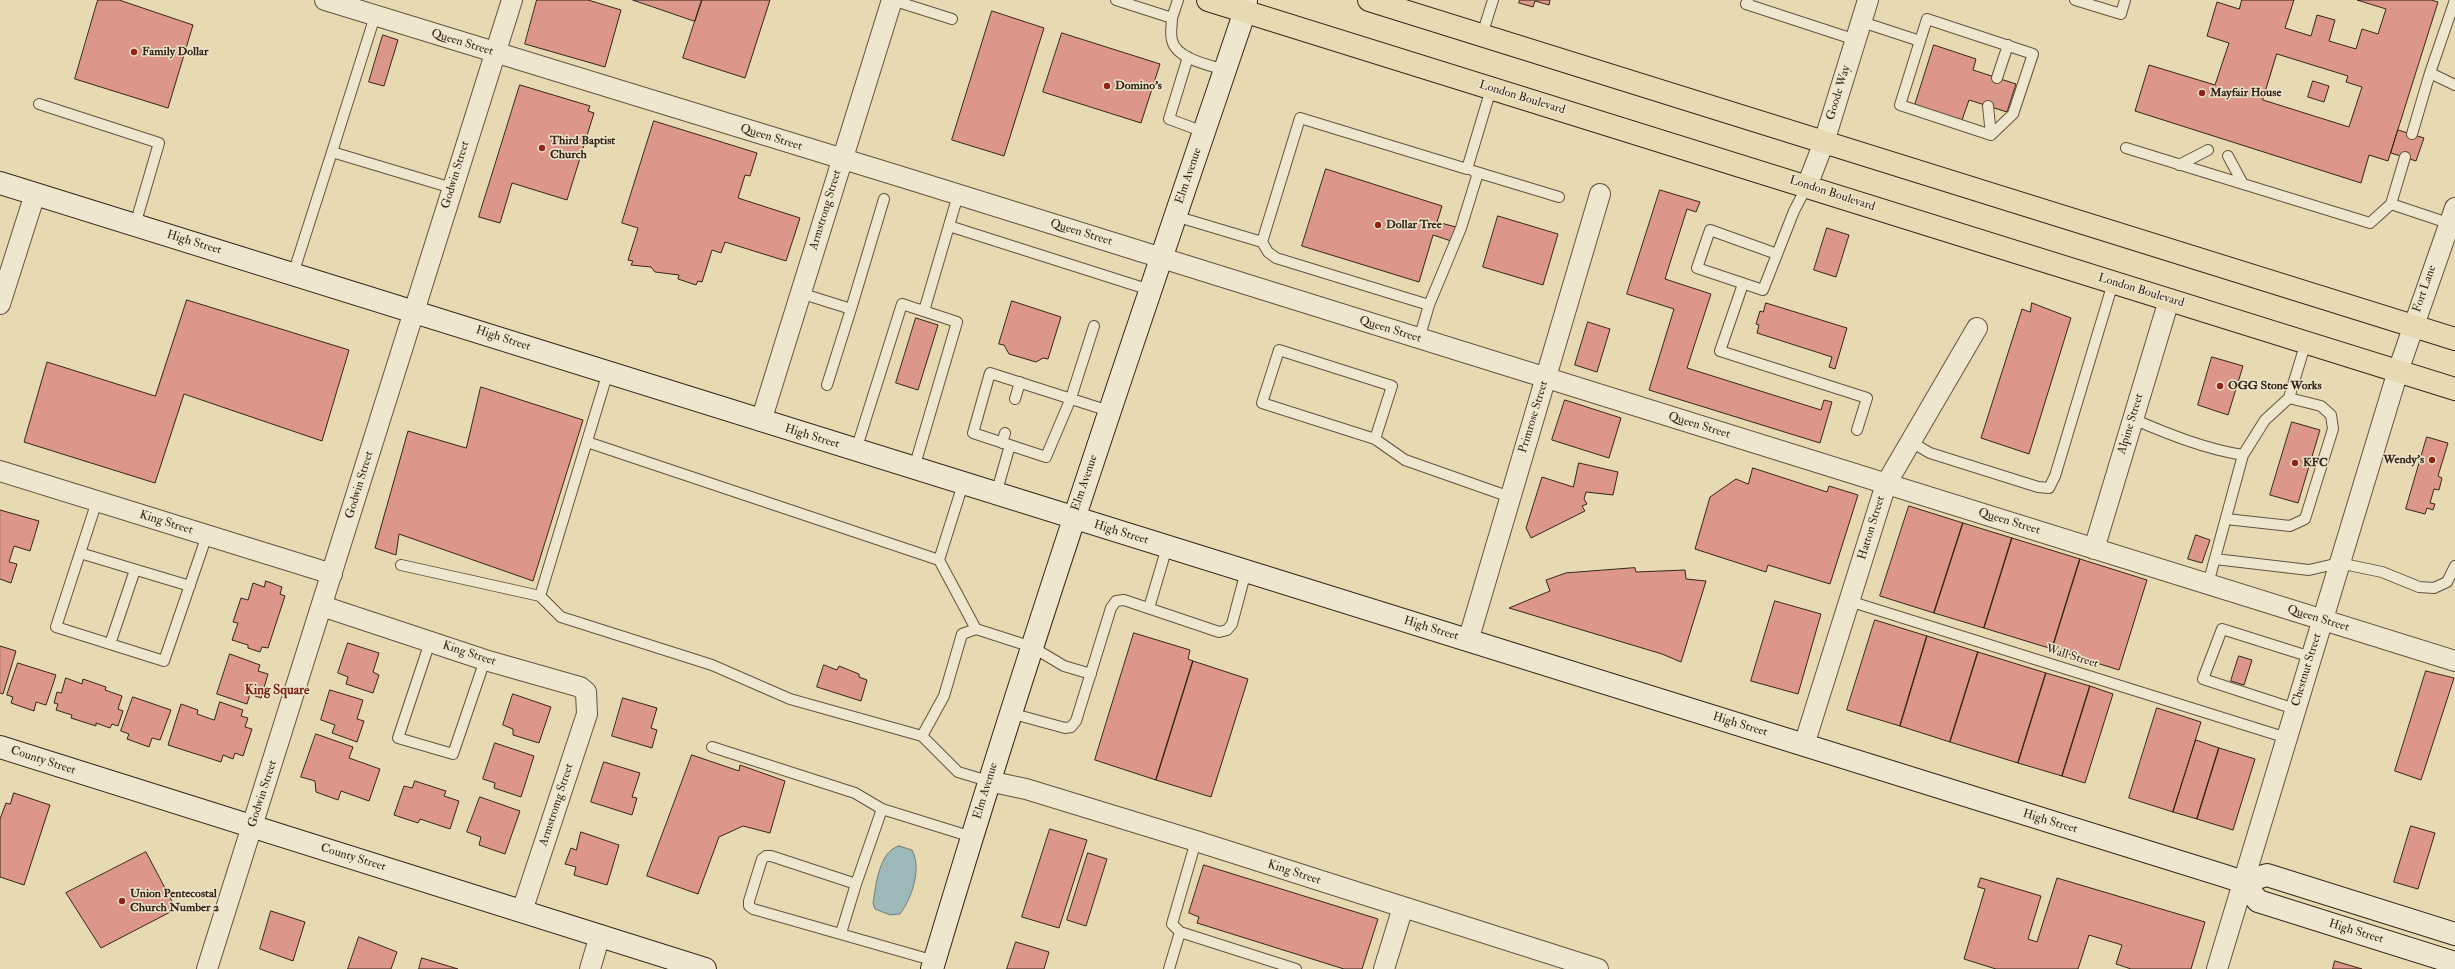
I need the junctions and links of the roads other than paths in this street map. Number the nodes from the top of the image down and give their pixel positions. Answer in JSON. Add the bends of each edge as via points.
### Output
{"nodes":[{"id":1,"x":325,"y":0,"type":"edge"},
{"id":2,"x":512,"y":0,"type":"edge"},
{"id":3,"x":892,"y":0,"type":"edge"},
{"id":4,"x":1116,"y":0,"type":"edge"},
{"id":5,"x":1178,"y":0,"type":"edge"},
{"id":6,"x":1208,"y":0,"type":"edge"},
{"id":7,"x":1369,"y":0,"type":"edge"},
{"id":8,"x":1493,"y":0,"type":"edge"},
{"id":9,"x":1748,"y":0,"type":"edge"},
{"id":10,"x":1868,"y":0,"type":"edge"},
{"id":11,"x":2076,"y":0,"type":"edge"},
{"id":12,"x":2125,"y":0,"type":"edge"},
{"id":13,"x":2455,"y":0,"type":"edge"},
{"id":14,"x":1245,"y":6,"type":"edge"},
{"id":15,"x":375,"y":16,"type":"junction"},
{"id":16,"x":1172,"y":18,"type":"junction"},
{"id":17,"x":952,"y":19,"type":"dead end"},
{"id":18,"x":1859,"y":31,"type":"junction"},
{"id":19,"x":1482,"y":35,"type":"junction"},
{"id":20,"x":1920,"y":41,"type":"junction"},
{"id":21,"x":2008,"y":45,"type":"junction"},
{"id":22,"x":495,"y":53,"type":"junction"},
{"id":23,"x":1188,"y":57,"type":"junction"},
{"id":24,"x":1225,"y":70,"type":"junction"},
{"id":25,"x":2430,"y":73,"type":"junction"},
{"id":26,"x":1997,"y":78,"type":"dead end"},
{"id":27,"x":2455,"y":85,"type":"edge"},
{"id":28,"x":1491,"y":88,"type":"junction"},
{"id":29,"x":39,"y":104,"type":"dead end"},
{"id":30,"x":1988,"y":106,"type":"dead end"},
{"id":31,"x":1204,"y":132,"type":"junction"},
{"id":32,"x":2412,"y":134,"type":"dead end"},
{"id":33,"x":1991,"y":135,"type":"junction"},
{"id":34,"x":1824,"y":142,"type":"junction"},
{"id":35,"x":2126,"y":148,"type":"dead end"},
{"id":36,"x":2208,"y":150,"type":"dead end"},
{"id":37,"x":332,"y":152,"type":"junction"},
{"id":38,"x":2228,"y":156,"type":"dead end"},
{"id":39,"x":2405,"y":157,"type":"dead end"},
{"id":40,"x":841,"y":158,"type":"junction"},
{"id":41,"x":2179,"y":164,"type":"junction"},
{"id":42,"x":1467,"y":169,"type":"junction"},
{"id":43,"x":1478,"y":173,"type":"junction"},
{"id":44,"x":0,"y":183,"type":"edge"},
{"id":45,"x":2243,"y":184,"type":"junction"},
{"id":46,"x":1807,"y":186,"type":"junction"},
{"id":47,"x":452,"y":188,"type":"junction"},
{"id":48,"x":35,"y":194,"type":"junction"},
{"id":49,"x":1600,"y":194,"type":"dead end"},
{"id":50,"x":958,"y":195,"type":"junction"},
{"id":51,"x":1559,"y":197,"type":"dead end"},
{"id":52,"x":884,"y":199,"type":"dead end"},
{"id":53,"x":2391,"y":204,"type":"junction"},
{"id":54,"x":2452,"y":215,"type":"edge"},
{"id":55,"x":1175,"y":216,"type":"junction"},
{"id":56,"x":135,"y":225,"type":"junction"},
{"id":57,"x":949,"y":226,"type":"junction"},
{"id":58,"x":1262,"y":242,"type":"junction"},
{"id":59,"x":1777,"y":254,"type":"junction"},
{"id":60,"x":1161,"y":258,"type":"junction"},
{"id":61,"x":293,"y":274,"type":"junction"},
{"id":62,"x":2113,"y":283,"type":"junction"},
{"id":63,"x":1742,"y":284,"type":"junction"},
{"id":64,"x":1150,"y":290,"type":"junction"},
{"id":65,"x":800,"y":293,"type":"junction"},
{"id":66,"x":2169,"y":300,"type":"junction"},
{"id":67,"x":0,"y":304,"type":"edge"},
{"id":68,"x":1429,"y":305,"type":"junction"},
{"id":69,"x":851,"y":309,"type":"junction"},
{"id":70,"x":414,"y":311,"type":"junction"},
{"id":71,"x":924,"y":311,"type":"junction"},
{"id":72,"x":2413,"y":325,"type":"junction"},
{"id":73,"x":1094,"y":326,"type":"dead end"},
{"id":74,"x":1977,"y":328,"type":"dead end"},
{"id":75,"x":1419,"y":339,"type":"junction"},
{"id":76,"x":2455,"y":339,"type":"edge"},
{"id":77,"x":2306,"y":342,"type":"junction"},
{"id":78,"x":2398,"y":371,"type":"junction"},
{"id":79,"x":608,"y":372,"type":"junction"},
{"id":80,"x":1545,"y":378,"type":"junction"},
{"id":81,"x":1020,"y":382,"type":"junction"},
{"id":82,"x":827,"y":385,"type":"dead end"},
{"id":83,"x":2455,"y":389,"type":"edge"},
{"id":84,"x":1071,"y":398,"type":"junction"},
{"id":85,"x":2289,"y":398,"type":"junction"},
{"id":86,"x":1015,"y":399,"type":"dead end"},
{"id":87,"x":1109,"y":411,"type":"junction"},
{"id":88,"x":2133,"y":419,"type":"junction"},
{"id":89,"x":761,"y":421,"type":"junction"},
{"id":90,"x":1857,"y":430,"type":"dead end"},
{"id":91,"x":1375,"y":438,"type":"junction"},
{"id":92,"x":1006,"y":440,"type":"junction"},
{"id":93,"x":587,"y":442,"type":"junction"},
{"id":94,"x":1911,"y":442,"type":"junction"},
{"id":95,"x":856,"y":450,"type":"junction"},
{"id":96,"x":2243,"y":455,"type":"junction"},
{"id":97,"x":914,"y":468,"type":"junction"},
{"id":98,"x":0,"y":471,"type":"edge"},
{"id":99,"x":963,"y":484,"type":"junction"},
{"id":100,"x":1886,"y":484,"type":"junction"},
{"id":101,"x":996,"y":494,"type":"junction"},
{"id":102,"x":1510,"y":497,"type":"junction"},
{"id":103,"x":97,"y":501,"type":"junction"},
{"id":104,"x":1073,"y":518,"type":"junction"},
{"id":105,"x":2226,"y":519,"type":"junction"},
{"id":106,"x":207,"y":535,"type":"junction"},
{"id":107,"x":1167,"y":547,"type":"junction"},
{"id":108,"x":2094,"y":549,"type":"junction"},
{"id":109,"x":80,"y":553,"type":"junction"},
{"id":110,"x":2215,"y":559,"type":"junction"},
{"id":111,"x":940,"y":560,"type":"junction"},
{"id":112,"x":2339,"y":563,"type":"junction"},
{"id":113,"x":402,"y":565,"type":"dead end"},
{"id":114,"x":2455,"y":566,"type":"edge"},
{"id":115,"x":135,"y":570,"type":"junction"},
{"id":116,"x":1246,"y":571,"type":"junction"},
{"id":117,"x":332,"y":574,"type":"junction"},
{"id":118,"x":2208,"y":584,"type":"junction"},
{"id":119,"x":190,"y":586,"type":"junction"},
{"id":120,"x":540,"y":596,"type":"junction"},
{"id":121,"x":1849,"y":601,"type":"junction"},
{"id":122,"x":322,"y":606,"type":"junction"},
{"id":123,"x":1149,"y":608,"type":"junction"},
{"id":124,"x":2322,"y":620,"type":"junction"},
{"id":125,"x":976,"y":629,"type":"junction"},
{"id":126,"x":1468,"y":641,"type":"junction"},
{"id":127,"x":430,"y":642,"type":"junction"},
{"id":128,"x":110,"y":644,"type":"junction"},
{"id":129,"x":1032,"y":647,"type":"junction"},
{"id":130,"x":2311,"y":657,"type":"junction"},
{"id":131,"x":486,"y":660,"type":"junction"},
{"id":132,"x":2455,"y":661,"type":"edge"},
{"id":133,"x":1091,"y":674,"type":"junction"},
{"id":134,"x":588,"y":699,"type":"joint"},
{"id":135,"x":2295,"y":709,"type":"junction"},
{"id":136,"x":1010,"y":713,"type":"junction"},
{"id":137,"x":922,"y":736,"type":"junction"},
{"id":138,"x":2286,"y":738,"type":"junction"},
{"id":139,"x":1804,"y":745,"type":"junction"},
{"id":140,"x":0,"y":747,"type":"edge"},
{"id":141,"x":712,"y":747,"type":"dead end"},
{"id":142,"x":988,"y":781,"type":"junction"},
{"id":143,"x":882,"y":809,"type":"junction"},
{"id":144,"x":252,"y":827,"type":"junction"},
{"id":145,"x":972,"y":837,"type":"junction"},
{"id":146,"x":1196,"y":841,"type":"junction"},
{"id":147,"x":2243,"y":882,"type":"junction"},
{"id":148,"x":856,"y":884,"type":"junction"},
{"id":149,"x":1403,"y":907,"type":"junction"},
{"id":150,"x":522,"y":911,"type":"junction"},
{"id":151,"x":1180,"y":932,"type":"junction"},
{"id":152,"x":841,"y":933,"type":"junction"},
{"id":153,"x":2455,"y":934,"type":"edge"},
{"id":154,"x":600,"y":935,"type":"junction"},
{"id":155,"x":2455,"y":963,"type":"edge"},
{"id":156,"x":934,"y":965,"type":"edge"},
{"id":157,"x":1277,"y":966,"type":"edge"},
{"id":158,"x":207,"y":969,"type":"edge"},
{"id":159,"x":590,"y":969,"type":"edge"},
{"id":160,"x":705,"y":969,"type":"edge"},
{"id":161,"x":1169,"y":969,"type":"edge"},
{"id":162,"x":1296,"y":969,"type":"edge"},
{"id":163,"x":1384,"y":969,"type":"edge"},
{"id":164,"x":1598,"y":969,"type":"edge"},
{"id":165,"x":2217,"y":969,"type":"edge"}],
"edges":[{"from":1,"to":15,"type":"street","name":"Queen Street"},
{"from":2,"to":22,"type":"street","name":"Godwin Street"},
{"from":3,"to":17,"type":"lane"},
{"from":3,"to":40,"type":"street","name":"Armstrong Street"},
{"from":4,"to":16,"type":"lane"},
{"from":5,"to":16,"type":"lane"},
{"from":6,"to":14,"type":"main road","name":"London Boulevard"},
{"from":7,"to":19,"type":"main road"},
{"from":8,"to":19,"type":"lane"},
{"from":9,"to":18,"type":"lane","via":[[1746,4]]},
{"from":10,"to":18,"type":"street","name":"Goode Way"},
{"from":11,"to":12,"type":"lane","via":[[2121,14]]},
{"from":13,"to":25,"type":"lane"},
{"from":14,"to":24,"type":"main road","name":"Elm Avenue"},
{"from":14,"to":28,"type":"main road","name":"London Boulevard"},
{"from":15,"to":22,"type":"street","name":"Queen Street"},
{"from":15,"to":37,"type":"lane"},
{"from":16,"to":23,"type":"lane","via":[[1172,40],[1175,48]]},
{"from":18,"to":20,"type":"lane"},
{"from":18,"to":34,"type":"street","name":"Goode Way"},
{"from":19,"to":34,"type":"main road"},
{"from":20,"to":21,"type":"lane","via":[[1927,19]]},
{"from":20,"to":33,"type":"lane","via":[[1900,105]]},
{"from":21,"to":26,"type":"lane"},
{"from":21,"to":33,"type":"lane","via":[[2033,54],[2013,114]]},
{"from":22,"to":40,"type":"street","name":"Queen Street"},
{"from":22,"to":47,"type":"street","name":"Godwin Street"},
{"from":23,"to":24,"type":"lane"},
{"from":23,"to":31,"type":"lane","via":[[1169,119]]},
{"from":24,"to":31,"type":"main road","name":"Elm Avenue"},
{"from":25,"to":27,"type":"lane"},
{"from":25,"to":32,"type":"lane"},
{"from":28,"to":42,"type":"lane"},
{"from":28,"to":46,"type":"main road","name":"London Boulevard"},
{"from":29,"to":56,"type":"lane","via":[[159,143]]},
{"from":30,"to":33,"type":"lane"},
{"from":31,"to":55,"type":"main road","name":"Elm Avenue"},
{"from":34,"to":46,"type":"street","name":"Goode Way"},
{"from":34,"to":72,"type":"main road"},
{"from":35,"to":41,"type":"lane"},
{"from":36,"to":41,"type":"lane"},
{"from":37,"to":47,"type":"lane"},
{"from":37,"to":61,"type":"lane"},
{"from":38,"to":45,"type":"lane"},
{"from":39,"to":53,"type":"lane"},
{"from":40,"to":50,"type":"street","name":"Queen Street"},
{"from":40,"to":65,"type":"street","name":"Armstrong Street"},
{"from":41,"to":45,"type":"lane"},
{"from":42,"to":43,"type":"lane"},
{"from":42,"to":58,"type":"lane","via":[[1300,118]]},
{"from":43,"to":51,"type":"lane"},
{"from":43,"to":68,"type":"lane","via":[[1461,228]]},
{"from":44,"to":48,"type":"main road","name":"High Street"},
{"from":45,"to":53,"type":"lane","via":[[2370,223]]},
{"from":46,"to":59,"type":"lane"},
{"from":46,"to":62,"type":"main road","name":"London Boulevard"},
{"from":47,"to":70,"type":"street","name":"Godwin Street"},
{"from":48,"to":56,"type":"main road","name":"High Street"},
{"from":48,"to":67,"type":"street"},
{"from":49,"to":80,"type":"street","name":"Primrose Street"},
{"from":50,"to":57,"type":"lane"},
{"from":50,"to":60,"type":"street","name":"Queen Street"},
{"from":52,"to":69,"type":"lane"},
{"from":53,"to":54,"type":"lane"},
{"from":54,"to":72,"type":"street","name":"Fort Lane"},
{"from":55,"to":58,"type":"lane"},
{"from":55,"to":60,"type":"main road","name":"Elm Avenue"},
{"from":56,"to":61,"type":"main road","name":"High Street"},
{"from":57,"to":64,"type":"lane"},
{"from":57,"to":71,"type":"lane"},
{"from":58,"to":68,"type":"lane","via":[[1268,252],[1276,258]]},
{"from":59,"to":63,"type":"lane","via":[[1763,290]]},
{"from":59,"to":63,"type":"lane","via":[[1710,230],[1697,268]]},
{"from":60,"to":64,"type":"main road","name":"Elm Avenue"},
{"from":60,"to":75,"type":"street","name":"Queen Street"},
{"from":61,"to":70,"type":"main road","name":"High Street"},
{"from":62,"to":66,"type":"main road","name":"London Boulevard"},
{"from":62,"to":94,"type":"lane","via":[[2056,476],[2049,488],[2038,487],[1930,453]]},
{"from":63,"to":90,"type":"lane","via":[[1720,351],[1867,398]]},
{"from":64,"to":87,"type":"main road","name":"Elm Avenue"},
{"from":65,"to":69,"type":"lane"},
{"from":65,"to":89,"type":"street","name":"Armstrong Street"},
{"from":66,"to":77,"type":"main road","name":"London Boulevard"},
{"from":66,"to":88,"type":"street","name":"Alpine Street"},
{"from":68,"to":75,"type":"lane"},
{"from":69,"to":82,"type":"lane"},
{"from":70,"to":79,"type":"main road","name":"High Street"},
{"from":70,"to":117,"type":"street","name":"Godwin Street"},
{"from":71,"to":95,"type":"lane","via":[[902,304]]},
{"from":71,"to":97,"type":"lane","via":[[957,322]]},
{"from":72,"to":76,"type":"main road"},
{"from":72,"to":78,"type":"street","name":"Fort Lane"},
{"from":73,"to":84,"type":"lane"},
{"from":74,"to":94,"type":"street","name":"Hatton Street"},
{"from":75,"to":80,"type":"street","name":"Queen Street"},
{"from":77,"to":78,"type":"main road","name":"London Boulevard"},
{"from":77,"to":85,"type":"lane"},
{"from":78,"to":83,"type":"main road","name":"London Boulevard"},
{"from":78,"to":112,"type":"street","name":"Chestnut Street"},
{"from":79,"to":89,"type":"main road","name":"High Street"},
{"from":79,"to":93,"type":"lane"},
{"from":80,"to":100,"type":"street","name":"Queen Street"},
{"from":80,"to":102,"type":"street","name":"Primrose Street"},
{"from":81,"to":84,"type":"lane"},
{"from":81,"to":86,"type":"lane"},
{"from":81,"to":92,"type":"lane","via":[[990,373],[972,433]]},
{"from":84,"to":87,"type":"lane"},
{"from":84,"to":92,"type":"lane","via":[[1046,457]]},
{"from":85,"to":96,"type":"lane","via":[[2265,420]]},
{"from":85,"to":105,"type":"lane","via":[[2321,406],[2332,415],[2333,429],[2305,520],[2290,526]]},
{"from":87,"to":104,"type":"main road","name":"Elm Avenue"},
{"from":88,"to":96,"type":"lane","via":[[2167,434]]},
{"from":88,"to":108,"type":"street","name":"Alpine Street"},
{"from":89,"to":95,"type":"main road","name":"High Street"},
{"from":91,"to":91,"type":"lane","via":[[1262,403],[1279,350],[1392,386]]},
{"from":91,"to":102,"type":"lane","via":[[1405,460]]},
{"from":92,"to":101,"type":"lane"},
{"from":93,"to":111,"type":"lane"},
{"from":93,"to":120,"type":"lane"},
{"from":94,"to":100,"type":"street","name":"Hatton Street"},
{"from":95,"to":97,"type":"main road","name":"High Street"},
{"from":96,"to":105,"type":"lane"},
{"from":97,"to":99,"type":"main road","name":"High Street"},
{"from":98,"to":103,"type":"street","name":"King Street"},
{"from":99,"to":101,"type":"main road","name":"High Street"},
{"from":99,"to":111,"type":"lane"},
{"from":100,"to":108,"type":"street","name":"Queen Street"},
{"from":100,"to":121,"type":"street","name":"Hatton Street"},
{"from":101,"to":104,"type":"main road","name":"High Street"},
{"from":102,"to":126,"type":"street","name":"Primrose Street"},
{"from":103,"to":106,"type":"street","name":"King Street"},
{"from":103,"to":109,"type":"lane"},
{"from":104,"to":107,"type":"main road","name":"High Street"},
{"from":104,"to":129,"type":"main road","name":"Elm Avenue"},
{"from":105,"to":110,"type":"lane"},
{"from":106,"to":117,"type":"street","name":"King Street"},
{"from":106,"to":119,"type":"lane"},
{"from":107,"to":116,"type":"main road","name":"High Street"},
{"from":107,"to":123,"type":"lane"},
{"from":108,"to":118,"type":"street","name":"Queen Street"},
{"from":109,"to":115,"type":"lane"},
{"from":109,"to":128,"type":"lane","via":[[56,627]]},
{"from":110,"to":112,"type":"lane","via":[[2309,570]]},
{"from":110,"to":118,"type":"lane"},
{"from":111,"to":125,"type":"lane"},
{"from":112,"to":114,"type":"lane","via":[[2382,572],[2419,587],[2434,588],[2447,582]]},
{"from":112,"to":124,"type":"street","name":"Chestnut Street"},
{"from":113,"to":120,"type":"lane"},
{"from":115,"to":119,"type":"lane"},
{"from":115,"to":128,"type":"lane"},
{"from":116,"to":123,"type":"lane","via":[[1232,624],[1227,630],[1219,632]]},
{"from":116,"to":126,"type":"main road","name":"High Street"},
{"from":117,"to":122,"type":"street","name":"Godwin Street"},
{"from":118,"to":124,"type":"street","name":"Queen Street"},
{"from":119,"to":128,"type":"lane","via":[[164,661]]},
{"from":120,"to":137,"type":"lane","via":[[561,617],[712,665],[790,699]]},
{"from":121,"to":138,"type":"lane","name":"Wall Street"},
{"from":121,"to":139,"type":"street","name":"Hatton Street"},
{"from":122,"to":127,"type":"street","name":"King Street"},
{"from":122,"to":144,"type":"street","name":"Godwin Street"},
{"from":123,"to":133,"type":"lane","via":[[1124,600],[1116,601]]},
{"from":124,"to":130,"type":"street","name":"Chestnut Street"},
{"from":124,"to":132,"type":"street","name":"Queen Street"},
{"from":125,"to":129,"type":"lane"},
{"from":125,"to":137,"type":"lane","via":[[962,634],[944,696]]},
{"from":126,"to":139,"type":"main road","name":"High Street"},
{"from":127,"to":131,"type":"street","name":"King Street"},
{"from":127,"to":131,"type":"lane","via":[[398,738],[453,754]]},
{"from":129,"to":133,"type":"lane","via":[[1064,666]]},
{"from":129,"to":136,"type":"main road","name":"Elm Avenue"},
{"from":130,"to":135,"type":"street","name":"Chestnut Street"},
{"from":130,"to":135,"type":"lane","via":[[2222,629],[2203,679]]},
{"from":131,"to":134,"type":"street","name":"King Street","via":[[580,687],[586,692]]},
{"from":133,"to":136,"type":"lane","via":[[1076,721],[1071,727],[1065,728]]},
{"from":134,"to":150,"type":"street","name":"Armstromg Street","via":[[587,714]]},
{"from":135,"to":138,"type":"street","name":"Chestnut Street"},
{"from":136,"to":142,"type":"main road","name":"Elm Avenue"},
{"from":137,"to":142,"type":"lane","via":[[958,772]]},
{"from":138,"to":147,"type":"street","name":"Chestnut Street"},
{"from":139,"to":147,"type":"main road","name":"High Street"},
{"from":140,"to":144,"type":"main road","name":"County Street"},
{"from":141,"to":143,"type":"lane","via":[[856,793]]},
{"from":142,"to":145,"type":"main road","name":"Elm Avenue"},
{"from":142,"to":146,"type":"street","name":"King Street"},
{"from":143,"to":145,"type":"lane"},
{"from":143,"to":148,"type":"lane"},
{"from":144,"to":150,"type":"main road","name":"County Street"},
{"from":144,"to":158,"type":"street","name":"Godwin Street"},
{"from":145,"to":156,"type":"main road","name":"Elm Avenue"},
{"from":146,"to":149,"type":"street","name":"King Street"},
{"from":146,"to":151,"type":"lane","via":[[1172,924]]},
{"from":147,"to":153,"type":"main road","via":[[2267,875]]},
{"from":147,"to":155,"type":"main road","name":"High Street","via":[[2258,901]]},
{"from":147,"to":165,"type":"street","name":"Chestnut Street"},
{"from":148,"to":152,"type":"lane"},
{"from":148,"to":152,"type":"lane","via":[[766,856],[762,859],[749,901],[749,906],[754,909]]},
{"from":149,"to":163,"type":"street"},
{"from":149,"to":164,"type":"street","name":"King Street"},
{"from":150,"to":154,"type":"main road","name":"County Street"},
{"from":151,"to":157,"type":"lane"},
{"from":151,"to":161,"type":"lane"},
{"from":152,"to":156,"type":"lane"},
{"from":154,"to":159,"type":"street"},
{"from":154,"to":160,"type":"main road","name":"County Street"},
{"from":157,"to":162,"type":"lane"}]}
